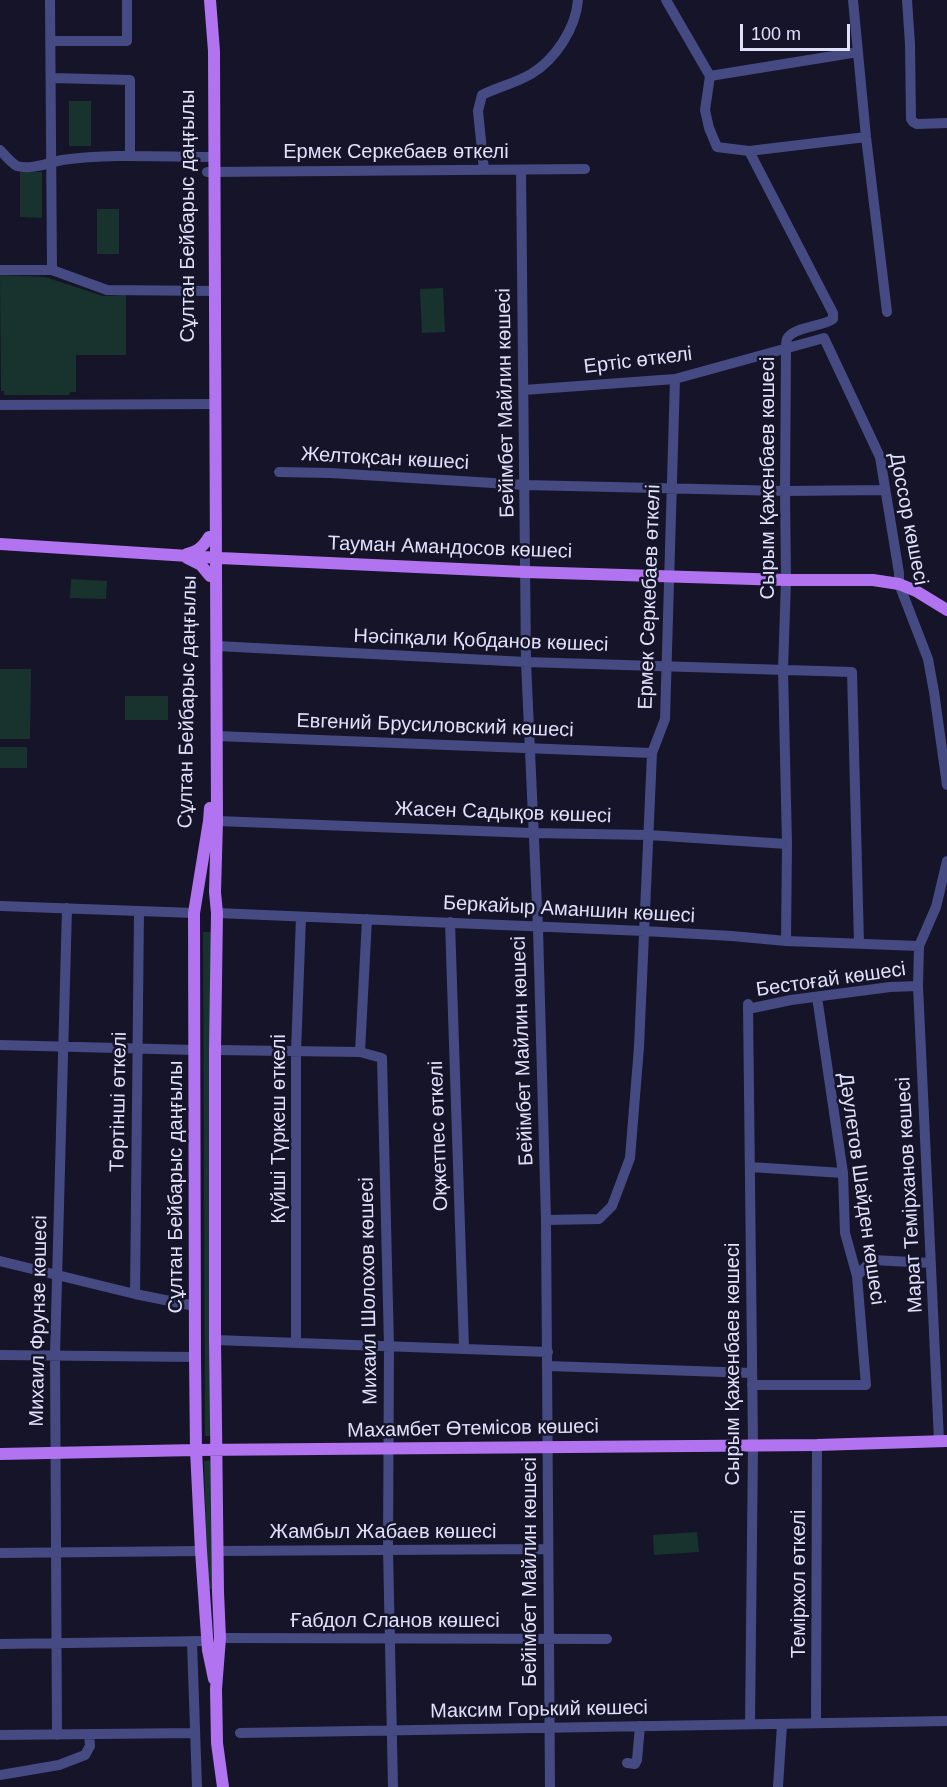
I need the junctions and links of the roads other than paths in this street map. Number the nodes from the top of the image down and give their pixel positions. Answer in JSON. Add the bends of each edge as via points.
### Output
{"nodes":[{"id":1,"x":50,"y":0,"type":"edge"},
{"id":2,"x":127,"y":0,"type":"edge"},
{"id":3,"x":203,"y":0,"type":"edge"},
{"id":4,"x":210,"y":0,"type":"edge"},
{"id":5,"x":578,"y":0,"type":"edge"},
{"id":6,"x":666,"y":0,"type":"edge"},
{"id":7,"x":853,"y":0,"type":"edge"},
{"id":8,"x":907,"y":0,"type":"edge"},
{"id":9,"x":52,"y":41,"type":"junction"},
{"id":10,"x":858,"y":52,"type":"junction"},
{"id":11,"x":710,"y":76,"type":"junction"},
{"id":12,"x":52,"y":78,"type":"junction"},
{"id":13,"x":947,"y":123,"type":"edge"},
{"id":14,"x":866,"y":137,"type":"junction"},
{"id":15,"x":0,"y":150,"type":"edge"},
{"id":16,"x":749,"y":151,"type":"junction"},
{"id":17,"x":130,"y":156,"type":"junction"},
{"id":18,"x":211,"y":157,"type":"junction"},
{"id":19,"x":51,"y":162,"type":"junction"},
{"id":20,"x":585,"y":169,"type":"dead end"},
{"id":21,"x":484,"y":170,"type":"junction"},
{"id":22,"x":520,"y":170,"type":"junction"},
{"id":23,"x":211,"y":172,"type":"junction"},
{"id":24,"x":0,"y":270,"type":"edge"},
{"id":25,"x":52,"y":270,"type":"junction"},
{"id":26,"x":212,"y":291,"type":"junction"},
{"id":27,"x":887,"y":312,"type":"dead end"},
{"id":28,"x":824,"y":338,"type":"joint"},
{"id":29,"x":786,"y":349,"type":"junction"},
{"id":30,"x":675,"y":379,"type":"junction"},
{"id":31,"x":524,"y":390,"type":"junction"},
{"id":32,"x":212,"y":404,"type":"junction"},
{"id":33,"x":0,"y":405,"type":"edge"},
{"id":34,"x":279,"y":472,"type":"dead end"},
{"id":35,"x":525,"y":485,"type":"junction"},
{"id":36,"x":671,"y":488,"type":"junction"},
{"id":37,"x":885,"y":490,"type":"junction"},
{"id":38,"x":784,"y":491,"type":"junction"},
{"id":39,"x":213,"y":538,"type":"junction"},
{"id":40,"x":0,"y":544,"type":"edge"},
{"id":41,"x":180,"y":555,"type":"junction"},
{"id":42,"x":213,"y":557,"type":"junction"},
{"id":43,"x":240,"y":559,"type":"junction"},
{"id":44,"x":525,"y":572,"type":"junction"},
{"id":45,"x":213,"y":576,"type":"junction"},
{"id":46,"x":670,"y":576,"type":"junction"},
{"id":47,"x":786,"y":580,"type":"junction"},
{"id":48,"x":899,"y":584,"type":"junction"},
{"id":49,"x":947,"y":610,"type":"edge"},
{"id":50,"x":217,"y":646,"type":"junction"},
{"id":51,"x":526,"y":662,"type":"junction"},
{"id":52,"x":668,"y":666,"type":"junction"},
{"id":53,"x":783,"y":670,"type":"junction"},
{"id":54,"x":217,"y":736,"type":"junction"},
{"id":55,"x":530,"y":748,"type":"junction"},
{"id":56,"x":652,"y":753,"type":"junction"},
{"id":57,"x":947,"y":785,"type":"edge"},
{"id":58,"x":217,"y":821,"type":"junction"},
{"id":59,"x":532,"y":833,"type":"junction"},
{"id":60,"x":649,"y":835,"type":"junction"},
{"id":61,"x":787,"y":844,"type":"junction"},
{"id":62,"x":947,"y":861,"type":"edge"},
{"id":63,"x":215,"y":892,"type":"junction"},
{"id":64,"x":198,"y":893,"type":"junction"},
{"id":65,"x":0,"y":906,"type":"edge"},
{"id":66,"x":67,"y":908,"type":"junction"},
{"id":67,"x":139,"y":911,"type":"junction"},
{"id":68,"x":194,"y":913,"type":"junction"},
{"id":69,"x":217,"y":914,"type":"junction"},
{"id":70,"x":301,"y":917,"type":"junction"},
{"id":71,"x":367,"y":919,"type":"junction"},
{"id":72,"x":450,"y":922,"type":"junction"},
{"id":73,"x":538,"y":928,"type":"junction"},
{"id":74,"x":644,"y":931,"type":"junction"},
{"id":75,"x":786,"y":941,"type":"junction"},
{"id":76,"x":859,"y":943,"type":"junction"},
{"id":77,"x":919,"y":946,"type":"junction"},
{"id":78,"x":918,"y":986,"type":"junction"},
{"id":79,"x":817,"y":997,"type":"junction"},
{"id":80,"x":748,"y":1007,"type":"joint"},
{"id":81,"x":0,"y":1045,"type":"edge"},
{"id":82,"x":63,"y":1046,"type":"junction"},
{"id":83,"x":138,"y":1048,"type":"junction"},
{"id":84,"x":195,"y":1050,"type":"junction"},
{"id":85,"x":215,"y":1050,"type":"junction"},
{"id":86,"x":296,"y":1052,"type":"junction"},
{"id":87,"x":360,"y":1052,"type":"junction"},
{"id":88,"x":750,"y":1167,"type":"junction"},
{"id":89,"x":843,"y":1173,"type":"junction"},
{"id":90,"x":546,"y":1220,"type":"junction"},
{"id":91,"x":0,"y":1261,"type":"edge"},
{"id":92,"x":931,"y":1263,"type":"junction"},
{"id":93,"x":57,"y":1276,"type":"junction"},
{"id":94,"x":856,"y":1276,"type":"junction"},
{"id":95,"x":135,"y":1294,"type":"junction"},
{"id":96,"x":195,"y":1306,"type":"junction"},
{"id":97,"x":215,"y":1340,"type":"junction"},
{"id":98,"x":296,"y":1342,"type":"junction"},
{"id":99,"x":389,"y":1346,"type":"junction"},
{"id":100,"x":464,"y":1348,"type":"junction"},
{"id":101,"x":548,"y":1352,"type":"junction"},
{"id":102,"x":55,"y":1354,"type":"junction"},
{"id":103,"x":0,"y":1355,"type":"edge"},
{"id":104,"x":195,"y":1357,"type":"junction"},
{"id":105,"x":548,"y":1366,"type":"junction"},
{"id":106,"x":752,"y":1373,"type":"junction"},
{"id":107,"x":752,"y":1385,"type":"junction"},
{"id":108,"x":943,"y":1441,"type":"edge"},
{"id":109,"x":753,"y":1445,"type":"junction"},
{"id":110,"x":817,"y":1445,"type":"junction"},
{"id":111,"x":548,"y":1448,"type":"junction"},
{"id":112,"x":389,"y":1449,"type":"junction"},
{"id":113,"x":196,"y":1450,"type":"junction"},
{"id":114,"x":216,"y":1451,"type":"junction"},
{"id":115,"x":55,"y":1453,"type":"junction"},
{"id":116,"x":0,"y":1454,"type":"edge"},
{"id":117,"x":388,"y":1549,"type":"junction"},
{"id":118,"x":548,"y":1549,"type":"junction"},
{"id":119,"x":201,"y":1551,"type":"junction"},
{"id":120,"x":218,"y":1551,"type":"junction"},
{"id":121,"x":56,"y":1552,"type":"junction"},
{"id":122,"x":0,"y":1553,"type":"edge"},
{"id":123,"x":220,"y":1638,"type":"junction"},
{"id":124,"x":607,"y":1639,"type":"dead end"},
{"id":125,"x":389,"y":1640,"type":"junction"},
{"id":126,"x":548,"y":1640,"type":"junction"},
{"id":127,"x":207,"y":1641,"type":"junction"},
{"id":128,"x":192,"y":1642,"type":"junction"},
{"id":129,"x":56,"y":1643,"type":"junction"},
{"id":130,"x":0,"y":1644,"type":"edge"},
{"id":131,"x":216,"y":1689,"type":"junction"},
{"id":132,"x":947,"y":1721,"type":"edge"},
{"id":133,"x":816,"y":1723,"type":"junction"},
{"id":134,"x":750,"y":1724,"type":"junction"},
{"id":135,"x":782,"y":1724,"type":"junction"},
{"id":136,"x":640,"y":1726,"type":"junction"},
{"id":137,"x":549,"y":1727,"type":"junction"},
{"id":138,"x":393,"y":1730,"type":"junction"},
{"id":139,"x":194,"y":1733,"type":"junction"},
{"id":140,"x":240,"y":1733,"type":"dead end"},
{"id":141,"x":89,"y":1734,"type":"junction"},
{"id":142,"x":0,"y":1735,"type":"edge"},
{"id":143,"x":57,"y":1735,"type":"junction"},
{"id":144,"x":627,"y":1764,"type":"dead end"},
{"id":145,"x":0,"y":1775,"type":"edge"},
{"id":146,"x":197,"y":1787,"type":"edge"},
{"id":147,"x":223,"y":1787,"type":"edge"},
{"id":148,"x":393,"y":1787,"type":"edge"},
{"id":149,"x":550,"y":1787,"type":"edge"},
{"id":150,"x":778,"y":1787,"type":"edge"}],
"edges":[{"from":1,"to":9,"type":"street"},
{"from":2,"to":9,"type":"street","via":[[127,41]]},
{"from":3,"to":18,"type":"main road","name":"Сұлтан Бейбарыс даңғылы"},
{"from":4,"to":18,"type":"main road","name":"Сұлтан Бейбарыс даңғылы","via":[[214,51]]},
{"from":5,"to":21,"type":"street","via":[[568,33],[549,59],[531,74],[482,95],[478,111]]},
{"from":6,"to":11,"type":"street"},
{"from":7,"to":10,"type":"street"},
{"from":8,"to":13,"type":"street","via":[[911,119],[916,123]]},
{"from":9,"to":12,"type":"street"},
{"from":10,"to":11,"type":"street"},
{"from":10,"to":14,"type":"street"},
{"from":11,"to":16,"type":"street","via":[[705,110],[717,147]]},
{"from":12,"to":17,"type":"street","via":[[130,80]]},
{"from":12,"to":19,"type":"street"},
{"from":14,"to":16,"type":"street"},
{"from":14,"to":27,"type":"street"},
{"from":15,"to":19,"type":"street","via":[[18,166]]},
{"from":16,"to":29,"type":"street","name":"Сырым Қаженбаев көшесі","via":[[832,313],[833,319],[827,323],[793,332]]},
{"from":17,"to":18,"type":"street"},
{"from":17,"to":19,"type":"street"},
{"from":18,"to":23,"type":"main road","name":"Сұлтан Бейбарыс даңғылы"},
{"from":19,"to":25,"type":"street"},
{"from":20,"to":22,"type":"street","name":"Ермек Серкебаев өткелі"},
{"from":21,"to":22,"type":"street","name":"Ермек Серкебаев өткелі"},
{"from":21,"to":23,"type":"street","name":"Ермек Серкебаев өткелі"},
{"from":22,"to":31,"type":"street","name":"Бейімбет Майлин көшесі"},
{"from":23,"to":26,"type":"main road","name":"Сұлтан Бейбарыс даңғылы"},
{"from":24,"to":25,"type":"street"},
{"from":25,"to":26,"type":"street","via":[[106,290]]},
{"from":26,"to":32,"type":"main road","name":"Сұлтан Бейбарыс даңғылы"},
{"from":28,"to":29,"type":"street","name":"Ертіс өткелі"},
{"from":28,"to":37,"type":"street","name":"Доссор көшесі","via":[[880,457]]},
{"from":29,"to":30,"type":"street","name":"Ертіс өткелі"},
{"from":29,"to":38,"type":"street","name":"Сырым Қаженбаев көшесі"},
{"from":30,"to":31,"type":"street","name":"Ертіс өткелі"},
{"from":30,"to":36,"type":"street","name":"Ермек Серкебаев өткелі"},
{"from":31,"to":35,"type":"street","name":"Бейімбет Майлин көшесі"},
{"from":32,"to":33,"type":"street"},
{"from":32,"to":39,"type":"main road","name":"Сұлтан Бейбарыс даңғылы"},
{"from":34,"to":35,"type":"street","name":"Желтоқсан көшесі"},
{"from":35,"to":36,"type":"street","name":"Желтоқсан көшесі"},
{"from":35,"to":44,"type":"street","name":"Бейімбет Майлин көшесі"},
{"from":36,"to":38,"type":"street","name":"Желтоқсан көшесі"},
{"from":36,"to":46,"type":"street","name":"Ермек Серкебаев өткелі"},
{"from":37,"to":38,"type":"street","name":"Желтоқсан көшесі"},
{"from":37,"to":48,"type":"street","name":"Доссор көшесі"},
{"from":38,"to":47,"type":"street","name":"Сырым Қаженбаев көшесі"},
{"from":39,"to":41,"type":"main road","via":[[196,552]]},
{"from":39,"to":42,"type":"main road","name":"Сұлтан Бейбарыс даңғылы"},
{"from":39,"to":43,"type":"main road"},
{"from":40,"to":41,"type":"main road","name":"Тауман Амандосов көшесі"},
{"from":41,"to":42,"type":"main road","name":"Тауман Амандосов көшесі"},
{"from":41,"to":45,"type":"main road","via":[[196,561]]},
{"from":42,"to":43,"type":"main road","name":"Тауман Амандосов көшесі"},
{"from":42,"to":45,"type":"main road","name":"Сұлтан Бейбарыс даңғылы"},
{"from":43,"to":44,"type":"main road","name":"Тауман Амандосов көшесі"},
{"from":43,"to":45,"type":"main road"},
{"from":44,"to":46,"type":"main road","name":"Тауман Амандосов көшесі"},
{"from":44,"to":51,"type":"street","name":"Бейімбет Майлин көшесі"},
{"from":45,"to":50,"type":"main road","name":"Сұлтан Бейбарыс даңғылы"},
{"from":45,"to":64,"type":"main road","name":"Сұлтан Бейбарыс даңғылы","via":[[209,821]]},
{"from":46,"to":47,"type":"main road","name":"Тауман Амандосов көшесі"},
{"from":46,"to":52,"type":"street","name":"Ермек Серкебаев өткелі"},
{"from":47,"to":48,"type":"main road","name":"Тауман Амандосов көшесі","via":[[873,580]]},
{"from":47,"to":53,"type":"street","name":"Сырым Қаженбаев көшесі"},
{"from":48,"to":49,"type":"main road","name":"Тауман Амандосов көшесі"},
{"from":48,"to":57,"type":"street","name":"Доссор көшесі","via":[[928,658]]},
{"from":50,"to":51,"type":"street","name":"Нәсіпқали Қобданов көшесі"},
{"from":50,"to":54,"type":"main road","name":"Сұлтан Бейбарыс даңғылы"},
{"from":51,"to":52,"type":"street","name":"Нәсіпқали Қобданов көшесі"},
{"from":51,"to":55,"type":"street","name":"Бейімбет Майлин көшесі"},
{"from":52,"to":53,"type":"street","name":"Нәсіпқали Қобданов көшесі"},
{"from":52,"to":56,"type":"street","name":"Ермек Серкебаев өткелі","via":[[665,719]]},
{"from":53,"to":61,"type":"street","name":"Сырым Қаженбаев көшесі"},
{"from":53,"to":76,"type":"street","name":"Нәсіпқали Қобданов көшесі","via":[[852,672]]},
{"from":54,"to":55,"type":"street","name":"Евгений Брусиловский көшесі"},
{"from":54,"to":58,"type":"main road","name":"Сұлтан Бейбарыс даңғылы"},
{"from":55,"to":56,"type":"street","name":"Евгений Брусиловский көшесі"},
{"from":55,"to":59,"type":"street","name":"Бейімбет Майлин көшесі"},
{"from":56,"to":60,"type":"street","name":"Ермек Серкебаев өткелі"},
{"from":58,"to":59,"type":"street","name":"Жасен Садықов көшесі"},
{"from":58,"to":63,"type":"main road","name":"Сұлтан Бейбарыс даңғылы"},
{"from":59,"to":60,"type":"street","name":"Жасен Садықов көшесі"},
{"from":59,"to":73,"type":"street","name":"Бейімбет Майлин көшесі"},
{"from":60,"to":61,"type":"street","name":"Жасен Садықов көшесі"},
{"from":60,"to":74,"type":"street","name":"Ермек Серкебаев өткелі"},
{"from":61,"to":75,"type":"street","name":"Сырым Қаженбаев көшесі"},
{"from":62,"to":77,"type":"street","via":[[936,907]]},
{"from":63,"to":64,"type":"main road"},
{"from":63,"to":69,"type":"main road","name":"Сұлтан Бейбарыс даңғылы"},
{"from":64,"to":68,"type":"main road","name":"Сұлтан Бейбарыс даңғылы"},
{"from":65,"to":66,"type":"street"},
{"from":66,"to":67,"type":"street"},
{"from":66,"to":82,"type":"street","name":"Михаил Фрунзе көшесі"},
{"from":67,"to":68,"type":"street"},
{"from":67,"to":83,"type":"street","name":"Төртінші өткелі"},
{"from":68,"to":84,"type":"main road","name":"Сұлтан Бейбарыс даңғылы"},
{"from":69,"to":70,"type":"street","name":"Беркайыр Аманшин көшесі"},
{"from":69,"to":85,"type":"main road","name":"Сұлтан Бейбарыс даңғылы"},
{"from":70,"to":71,"type":"street","name":"Беркайыр Аманшин көшесі"},
{"from":70,"to":86,"type":"street","name":"Күйші Түркеш өткелі"},
{"from":71,"to":72,"type":"street","name":"Беркайыр Аманшин көшесі"},
{"from":71,"to":87,"type":"street"},
{"from":72,"to":73,"type":"street","name":"Беркайыр Аманшин көшесі"},
{"from":72,"to":100,"type":"street","name":"Оқжетпес өткелі"},
{"from":73,"to":74,"type":"street","name":"Беркайыр Аманшин көшесі"},
{"from":73,"to":90,"type":"street","name":"Бейімбет Майлин көшесі"},
{"from":74,"to":75,"type":"street","name":"Беркайыр Аманшин көшесі"},
{"from":74,"to":90,"type":"street","name":"Ермек Серкебаев өткелі","via":[[630,1158],[612,1206],[598,1219]]},
{"from":75,"to":76,"type":"street","name":"Беркайыр Аманшин көшесі"},
{"from":76,"to":77,"type":"street","name":"Беркайыр Аманшин көшесі"},
{"from":77,"to":78,"type":"street","name":"Марат Темірханов көшесі"},
{"from":78,"to":79,"type":"street","name":"Бестоғай көшесі"},
{"from":78,"to":92,"type":"street","name":"Марат Темірханов көшесі"},
{"from":79,"to":80,"type":"street","name":"Бестоғай көшесі"},
{"from":79,"to":89,"type":"street","name":"Дәулетов Шайден көшесі"},
{"from":80,"to":88,"type":"street","name":"Сырым Қаженбаев көшесі"},
{"from":81,"to":82,"type":"street"},
{"from":82,"to":83,"type":"street"},
{"from":82,"to":93,"type":"street","name":"Михаил Фрунзе көшесі"},
{"from":83,"to":84,"type":"street"},
{"from":83,"to":95,"type":"street","name":"Төртінші өткелі"},
{"from":84,"to":96,"type":"main road","name":"Сұлтан Бейбарыс даңғылы"},
{"from":85,"to":86,"type":"street"},
{"from":85,"to":97,"type":"main road","name":"Сұлтан Бейбарыс даңғылы"},
{"from":86,"to":87,"type":"street"},
{"from":86,"to":98,"type":"street","name":"Күйші Түркеш өткелі"},
{"from":87,"to":99,"type":"street","name":"Михаил Шолохов көшесі","via":[[382,1058]]},
{"from":88,"to":89,"type":"street"},
{"from":88,"to":106,"type":"street","name":"Сырым Қаженбаев көшесі"},
{"from":89,"to":94,"type":"street","name":"Дәулетов Шайден көшесі","via":[[845,1233]]},
{"from":90,"to":101,"type":"street","name":"Бейімбет Майлин көшесі"},
{"from":91,"to":93,"type":"street"},
{"from":92,"to":94,"type":"street","via":[[872,1260]]},
{"from":92,"to":108,"type":"street","name":"Марат Темірханов көшесі"},
{"from":93,"to":95,"type":"street"},
{"from":93,"to":102,"type":"street","name":"Михаил Фрунзе көшесі"},
{"from":94,"to":107,"type":"street","name":"Дәулетов Шайден көшесі","via":[[866,1385]]},
{"from":95,"to":96,"type":"street"},
{"from":96,"to":104,"type":"main road","name":"Сұлтан Бейбарыс даңғылы"},
{"from":97,"to":98,"type":"street"},
{"from":97,"to":114,"type":"main road","name":"Сұлтан Бейбарыс даңғылы"},
{"from":98,"to":99,"type":"street"},
{"from":99,"to":100,"type":"street"},
{"from":99,"to":112,"type":"street","name":"Михаил Шолохов көшесі"},
{"from":100,"to":101,"type":"street"},
{"from":101,"to":105,"type":"street","name":"Бейімбет Майлин көшесі"},
{"from":102,"to":103,"type":"street"},
{"from":102,"to":104,"type":"street"},
{"from":102,"to":115,"type":"street","name":"Михаил Фрунзе көшесі"},
{"from":104,"to":113,"type":"main road","name":"Сұлтан Бейбарыс даңғылы"},
{"from":105,"to":106,"type":"street"},
{"from":105,"to":111,"type":"street","name":"Бейімбет Майлин көшесі"},
{"from":106,"to":107,"type":"street","name":"Сырым Қаженбаев көшесі"},
{"from":107,"to":109,"type":"street","name":"Сырым Қаженбаев көшесі"},
{"from":108,"to":110,"type":"main road","name":"Махамбет Өтемісов көшесі"},
{"from":109,"to":110,"type":"main road","name":"Махамбет Өтемісов көшесі"},
{"from":109,"to":111,"type":"main road","name":"Махамбет Өтемісов көшесі"},
{"from":109,"to":134,"type":"street","name":"Сырым Қаженбаев көшесі"},
{"from":110,"to":133,"type":"street","name":"Теміржол өткелі"},
{"from":111,"to":112,"type":"main road","name":"Махамбет Өтемісов көшесі"},
{"from":111,"to":118,"type":"street","name":"Бейімбет Майлин көшесі"},
{"from":112,"to":114,"type":"main road","name":"Махамбет Өтемісов көшесі"},
{"from":112,"to":117,"type":"street","name":"Михаил Шолохов көшесі"},
{"from":113,"to":114,"type":"main road","name":"Махамбет Өтемісов көшесі"},
{"from":113,"to":115,"type":"main road","name":"Махамбет Өтемісов көшесі"},
{"from":113,"to":119,"type":"main road","name":"Сұлтан Бейбарыс даңғылы"},
{"from":114,"to":120,"type":"main road","name":"Сұлтан Бейбарыс даңғылы"},
{"from":115,"to":116,"type":"main road","name":"Махамбет Өтемісов көшесі"},
{"from":115,"to":121,"type":"street","name":"Михаил Фрунзе көшесі"},
{"from":117,"to":118,"type":"street","name":"Жамбыл Жабаев көшесі"},
{"from":117,"to":120,"type":"street","name":"Жамбыл Жабаев көшесі"},
{"from":117,"to":125,"type":"street","name":"Михаил Шолохов көшесі"},
{"from":118,"to":126,"type":"street","name":"Бейімбет Майлин көшесі"},
{"from":119,"to":121,"type":"street"},
{"from":119,"to":127,"type":"main road","name":"Сұлтан Бейбарыс даңғылы"},
{"from":120,"to":123,"type":"main road","name":"Сұлтан Бейбарыс даңғылы"},
{"from":121,"to":122,"type":"street"},
{"from":121,"to":129,"type":"street","name":"Михаил Фрунзе көшесі"},
{"from":123,"to":125,"type":"street","name":"Ғабдол Сланов көшесі"},
{"from":123,"to":131,"type":"main road","name":"Сұлтан Бейбарыс даңғылы"},
{"from":124,"to":126,"type":"street","name":"Ғабдол Сланов көшесі"},
{"from":125,"to":126,"type":"street","name":"Ғабдол Сланов көшесі"},
{"from":125,"to":138,"type":"street","name":"Михаил Шолохов көшесі"},
{"from":126,"to":137,"type":"street","name":"Бейімбет Майлин көшесі"},
{"from":127,"to":128,"type":"street"},
{"from":127,"to":131,"type":"main road","name":"Сұлтан Бейбарыс даңғылы"},
{"from":128,"to":129,"type":"street"},
{"from":128,"to":139,"type":"street"},
{"from":129,"to":130,"type":"street"},
{"from":129,"to":143,"type":"street","name":"Михаил Фрунзе көшесі"},
{"from":131,"to":147,"type":"main road","name":"Сұлтан Бейбарыс даңғылы"},
{"from":132,"to":133,"type":"street","name":"Максим Горький көшесі"},
{"from":133,"to":135,"type":"street","name":"Максим Горький көшесі"},
{"from":134,"to":135,"type":"street","name":"Максим Горький көшесі"},
{"from":134,"to":136,"type":"street","name":"Максим Горький көшесі"},
{"from":135,"to":150,"type":"street"},
{"from":136,"to":137,"type":"street","name":"Максим Горький көшесі"},
{"from":136,"to":144,"type":"street","via":[[637,1760]]},
{"from":137,"to":138,"type":"street","name":"Максим Горький көшесі"},
{"from":137,"to":149,"type":"street","name":"Бейімбет Майлин көшесі"},
{"from":138,"to":140,"type":"street","name":"Максим Горький көшесі"},
{"from":138,"to":148,"type":"street","name":"Михаил Шолохов көшесі"},
{"from":139,"to":141,"type":"street"},
{"from":139,"to":146,"type":"street"},
{"from":141,"to":143,"type":"street"},
{"from":141,"to":145,"type":"street","via":[[90,1746],[85,1755],[59,1765]]},
{"from":142,"to":143,"type":"street"}]}
